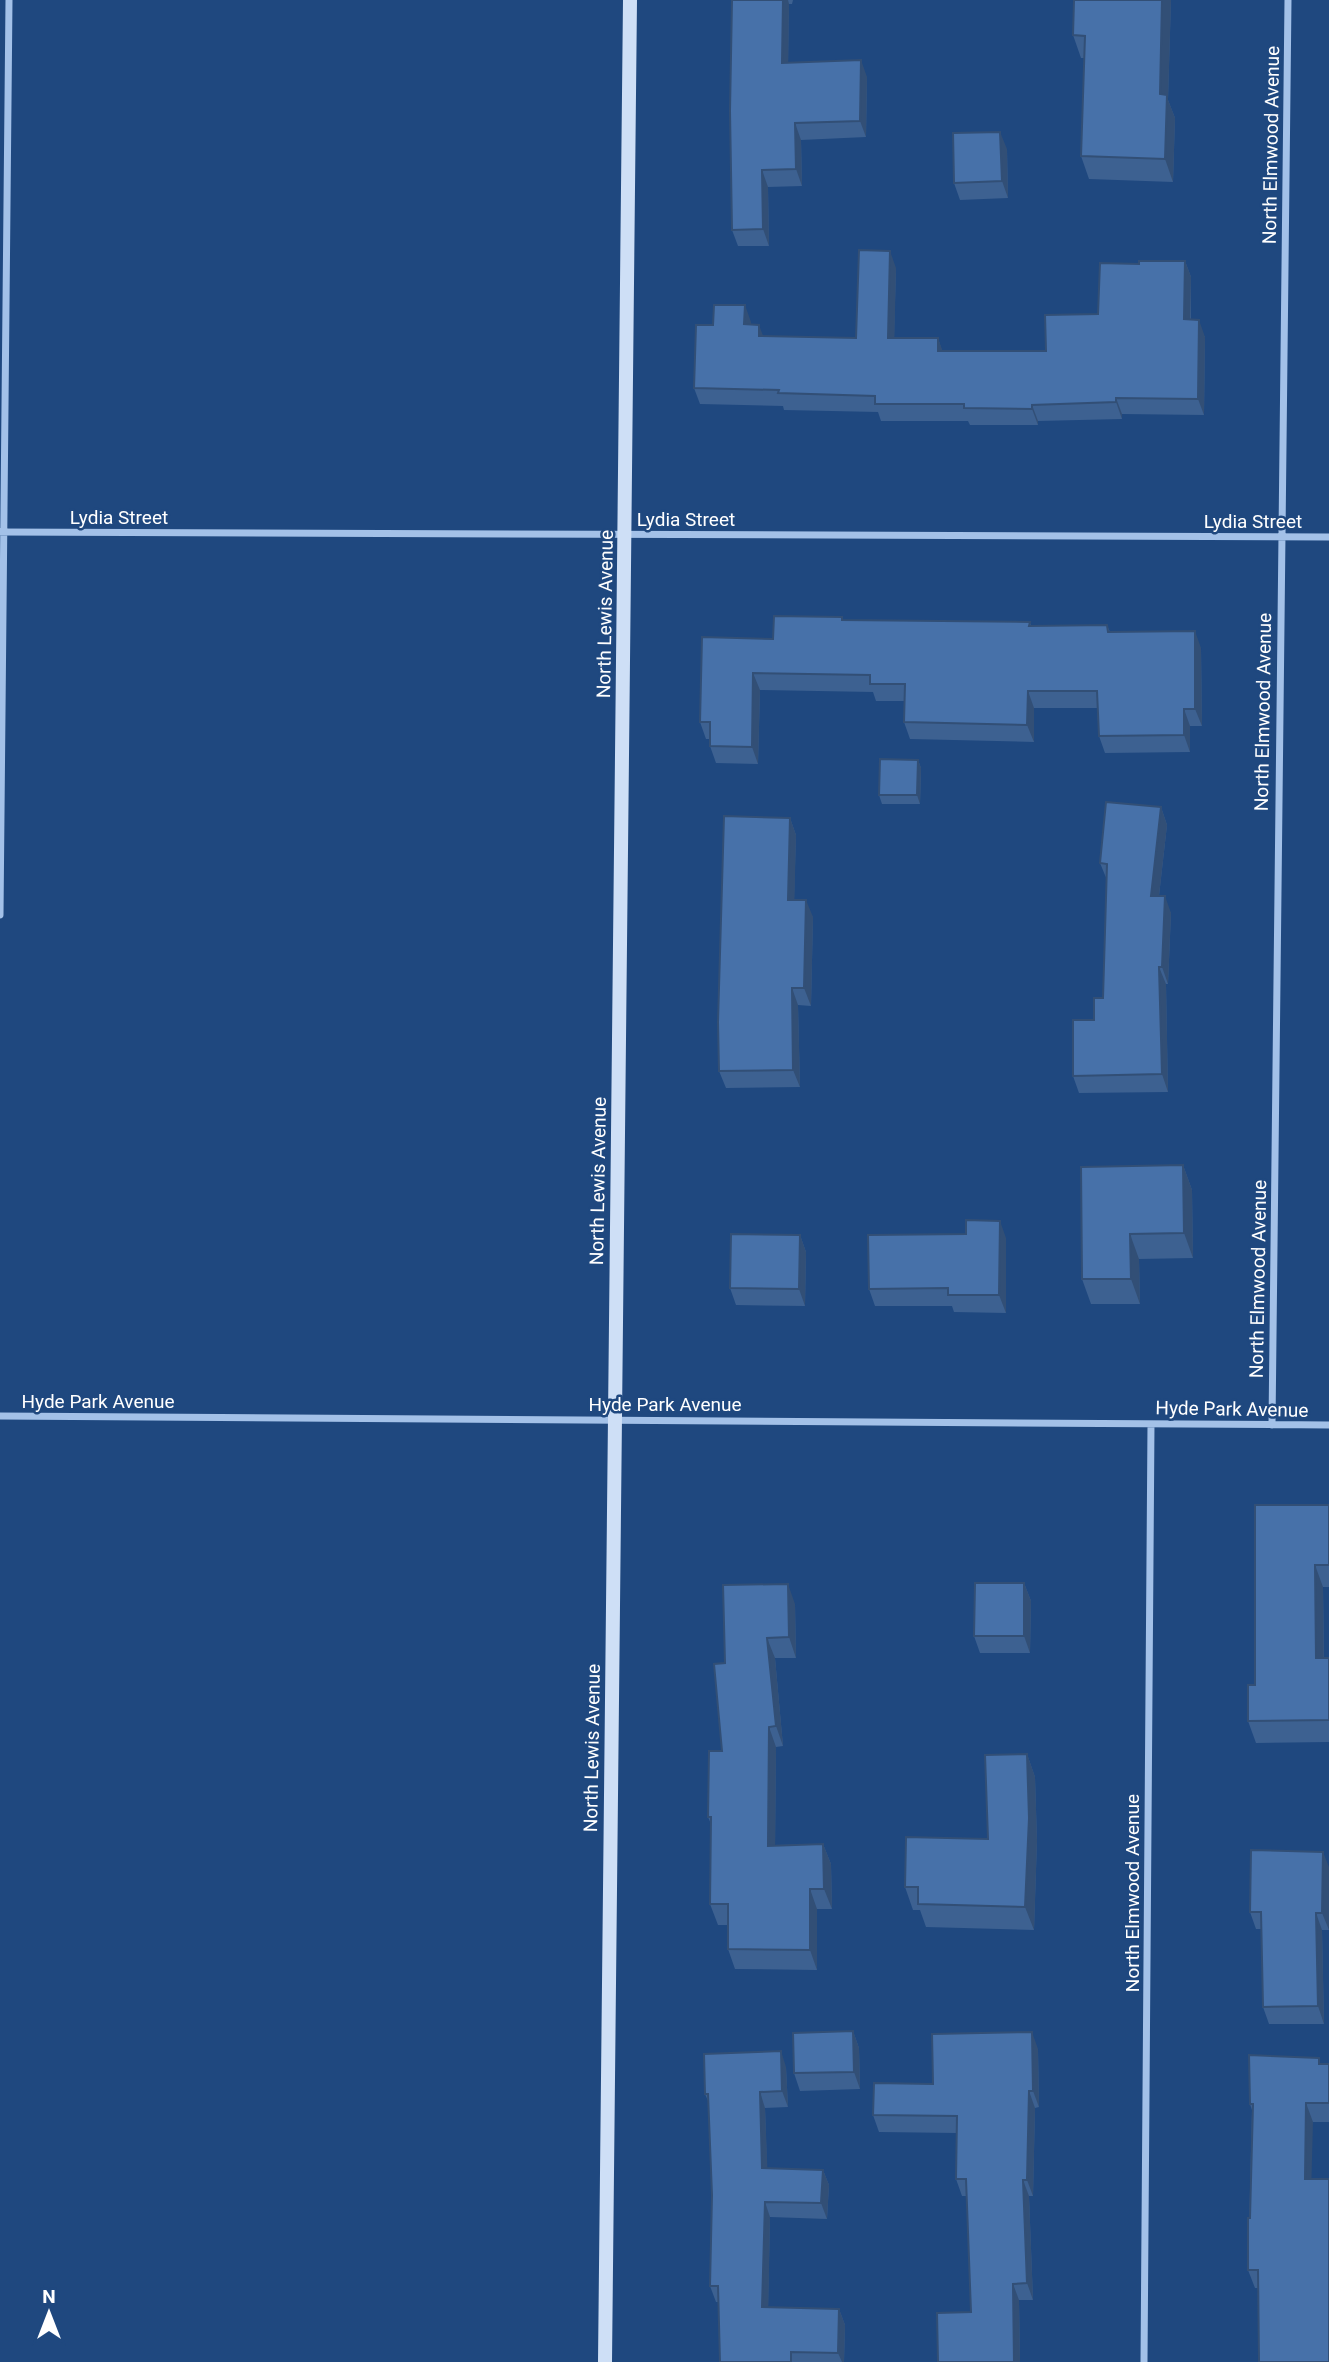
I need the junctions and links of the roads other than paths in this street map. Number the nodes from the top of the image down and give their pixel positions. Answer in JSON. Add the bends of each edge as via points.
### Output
{"nodes":[{"id":1,"x":9,"y":0,"type":"edge"},
{"id":2,"x":630,"y":0,"type":"edge"},
{"id":3,"x":1288,"y":0,"type":"edge"},
{"id":4,"x":2,"y":532,"type":"edge"},
{"id":5,"x":625,"y":535,"type":"junction"},
{"id":6,"x":1281,"y":537,"type":"junction"},
{"id":7,"x":1329,"y":537,"type":"edge"},
{"id":8,"x":0,"y":915,"type":"edge"},
{"id":9,"x":0,"y":1416,"type":"edge"},
{"id":10,"x":615,"y":1420,"type":"junction"},
{"id":11,"x":1151,"y":1424,"type":"junction"},
{"id":12,"x":1272,"y":1425,"type":"junction"},
{"id":13,"x":1329,"y":1425,"type":"edge"},
{"id":14,"x":605,"y":2362,"type":"edge"},
{"id":15,"x":1144,"y":2362,"type":"edge"}],
"edges":[{"from":1,"to":4,"type":"street"},
{"from":2,"to":5,"type":"main road","name":"North Lewis Avenue"},
{"from":3,"to":6,"type":"street","name":"North Elmwood Avenue"},
{"from":4,"to":5,"type":"street","name":"Lydia Street"},
{"from":4,"to":8,"type":"street"},
{"from":5,"to":6,"type":"street","name":"Lydia Street"},
{"from":5,"to":10,"type":"main road","name":"North Lewis Avenue"},
{"from":6,"to":7,"type":"street","name":"Lydia Street"},
{"from":6,"to":12,"type":"street","name":"North Elmwood Avenue"},
{"from":9,"to":10,"type":"street","name":"Hyde Park Avenue"},
{"from":10,"to":11,"type":"street","name":"Hyde Park Avenue"},
{"from":10,"to":14,"type":"main road","name":"North Lewis Avenue"},
{"from":11,"to":12,"type":"street","name":"Hyde Park Avenue"},
{"from":11,"to":15,"type":"street","name":"North Elmwood Avenue"},
{"from":12,"to":13,"type":"street","name":"Hyde Park Avenue"}]}
